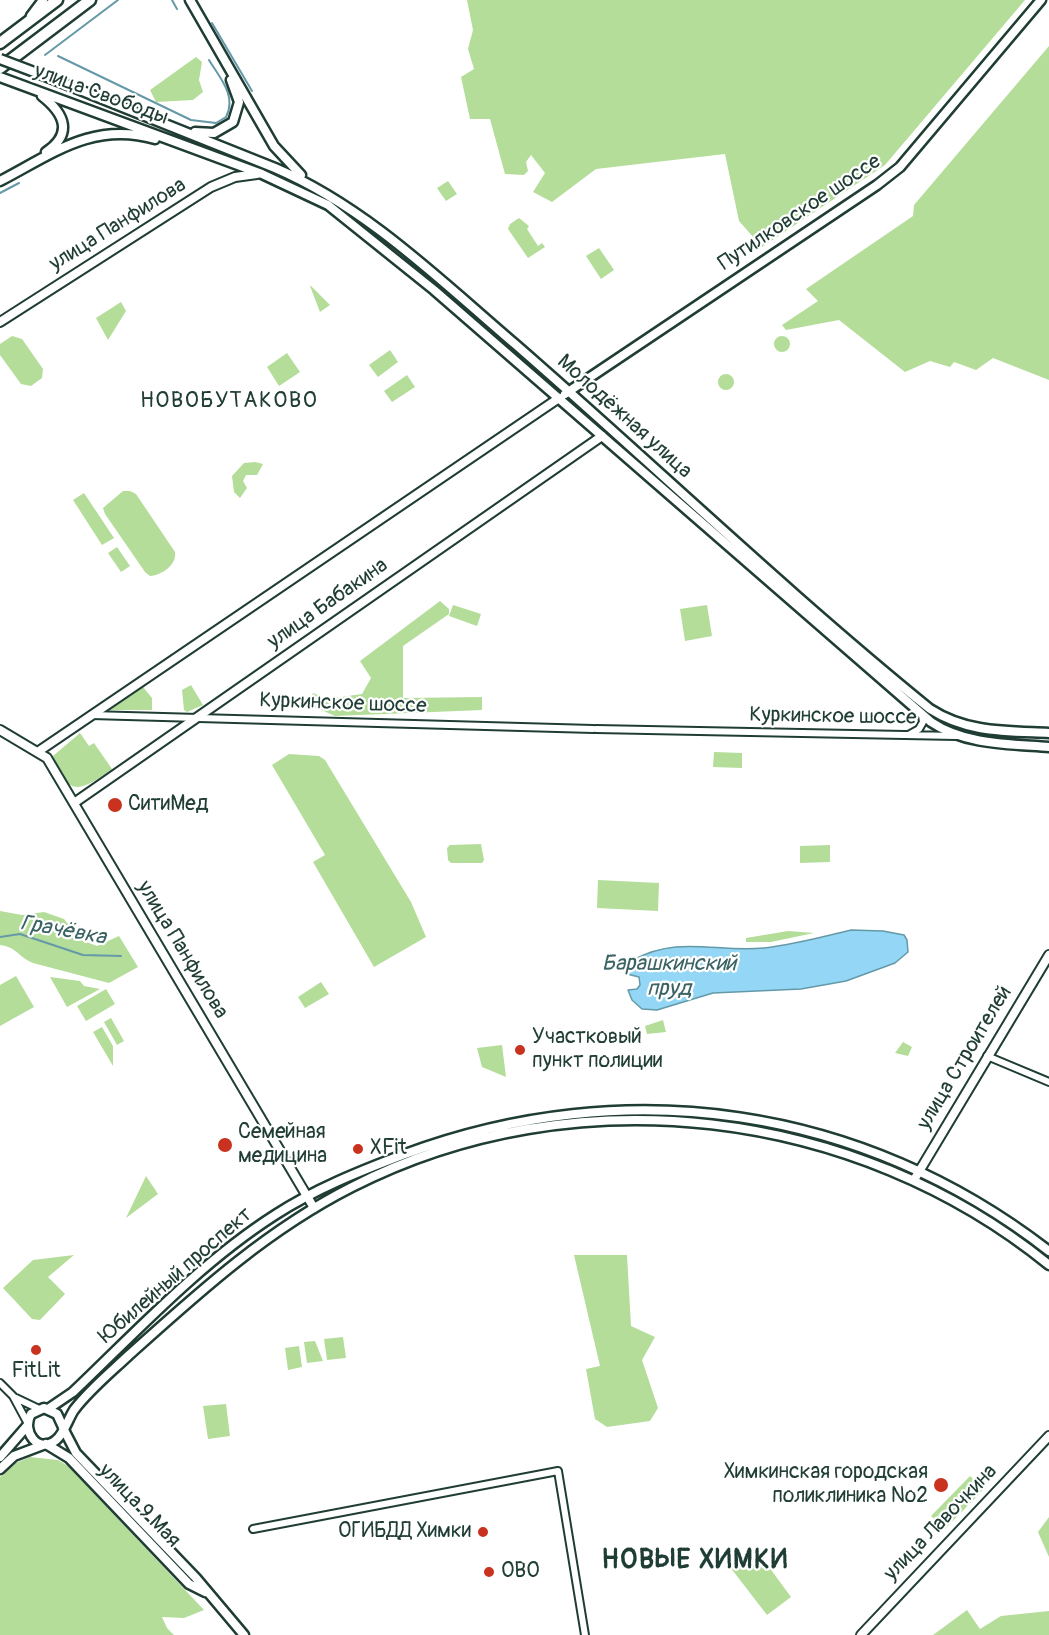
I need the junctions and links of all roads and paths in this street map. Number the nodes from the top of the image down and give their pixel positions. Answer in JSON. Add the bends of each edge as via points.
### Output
{"nodes":[{"id":1,"x":43,"y":0,"type":"edge"},
{"id":2,"x":57,"y":0,"type":"edge"},
{"id":3,"x":90,"y":0,"type":"edge"},
{"id":4,"x":184,"y":0,"type":"edge"},
{"id":5,"x":190,"y":0,"type":"edge"},
{"id":6,"x":1041,"y":0,"type":"edge"},
{"id":7,"x":25,"y":24,"type":"junction"},
{"id":8,"x":0,"y":43,"type":"edge"},
{"id":9,"x":0,"y":59,"type":"edge"},
{"id":10,"x":0,"y":68,"type":"edge"},
{"id":11,"x":0,"y":77,"type":"edge"},
{"id":12,"x":35,"y":90,"type":"junction"},
{"id":13,"x":166,"y":125,"type":"junction"},
{"id":14,"x":190,"y":147,"type":"junction"},
{"id":15,"x":262,"y":174,"type":"junction"},
{"id":16,"x":0,"y":176,"type":"edge"},
{"id":17,"x":0,"y":181,"type":"edge"},
{"id":18,"x":311,"y":183,"type":"junction"},
{"id":19,"x":0,"y":322,"type":"edge"},
{"id":20,"x":569,"y":391,"type":"junction"},
{"id":21,"x":559,"y":398,"type":"junction"},
{"id":22,"x":602,"y":436,"type":"junction"},
{"id":23,"x":227,"y":696,"type":"junction"},
{"id":24,"x":921,"y":714,"type":"junction"},
{"id":25,"x":91,"y":715,"type":"junction"},
{"id":26,"x":197,"y":716,"type":"junction"},
{"id":27,"x":222,"y":717,"type":"junction"},
{"id":28,"x":0,"y":730,"type":"edge"},
{"id":29,"x":1049,"y":733,"type":"edge"},
{"id":30,"x":909,"y":734,"type":"junction"},
{"id":31,"x":962,"y":736,"type":"junction"},
{"id":32,"x":1049,"y":747,"type":"edge"},
{"id":33,"x":39,"y":752,"type":"junction"},
{"id":34,"x":74,"y":802,"type":"junction"},
{"id":35,"x":1049,"y":955,"type":"edge"},
{"id":36,"x":987,"y":1056,"type":"junction"},
{"id":37,"x":1049,"y":1082,"type":"edge"},
{"id":38,"x":919,"y":1171,"type":"junction"},
{"id":39,"x":914,"y":1180,"type":"junction"},
{"id":40,"x":307,"y":1196,"type":"junction"},
{"id":41,"x":314,"y":1208,"type":"junction"},
{"id":42,"x":1049,"y":1251,"type":"edge"},
{"id":43,"x":1049,"y":1265,"type":"edge"},
{"id":44,"x":0,"y":1383,"type":"edge"},
{"id":45,"x":13,"y":1396,"type":"junction"},
{"id":46,"x":44,"y":1409,"type":"junction"},
{"id":47,"x":27,"y":1424,"type":"junction"},
{"id":48,"x":63,"y":1428,"type":"junction"},
{"id":49,"x":1049,"y":1436,"type":"edge"},
{"id":50,"x":45,"y":1444,"type":"junction"},
{"id":51,"x":0,"y":1456,"type":"edge"},
{"id":52,"x":0,"y":1469,"type":"edge"},
{"id":53,"x":253,"y":1529,"type":"dead end"},
{"id":54,"x":205,"y":1592,"type":"junction"},
{"id":55,"x":244,"y":1635,"type":"edge"},
{"id":56,"x":585,"y":1635,"type":"edge"},
{"id":57,"x":861,"y":1635,"type":"edge"}],
"edges":[{"from":1,"to":7,"type":"main road"},
{"from":2,"to":7,"type":"highway"},
{"from":3,"to":10,"type":"highway"},
{"from":4,"to":13,"type":"main road","via":[[234,84],[238,110],[228,127],[214,134]]},
{"from":5,"to":18,"type":"main road","via":[[274,146]]},
{"from":6,"to":20,"type":"main road","name":"Путилковское шоссе","via":[[892,173]]},
{"from":7,"to":8,"type":"highway"},
{"from":9,"to":13,"type":"main road","name":"улица Свободы","bridge":true},
{"from":11,"to":12,"type":"main road","name":"улица Свободы"},
{"from":12,"to":14,"type":"main road","name":"улица Свободы"},
{"from":12,"to":16,"type":"main road","via":[[59,113],[61,139],[44,154]]},
{"from":13,"to":18,"type":"main road","name":"Молодёжная улица"},
{"from":14,"to":15,"type":"main road","name":"Молодёжная улица"},
{"from":14,"to":17,"type":"main road","via":[[131,134],[103,134],[76,141]]},
{"from":15,"to":19,"type":"street","name":"улица Панфилова","via":[[235,177],[211,187]]},
{"from":15,"to":21,"type":"main road","name":"Молодёжная улица","via":[[307,193],[347,219]]},
{"from":18,"to":20,"type":"main road","name":"Молодёжная улица","via":[[359,214]]},
{"from":20,"to":21,"type":"main road","name":"Путилковское шоссе"},
{"from":20,"to":29,"type":"main road","name":"Молодёжная улица","via":[[797,596],[930,709],[971,728]]},
{"from":21,"to":22,"type":"main road","name":"Молодёжная улица"},
{"from":21,"to":25,"type":"street","name":"улица Бабакина"},
{"from":22,"to":23,"type":"street","name":"улица Бабакина"},
{"from":22,"to":24,"type":"main road","name":"Молодёжная улица"},
{"from":23,"to":26,"type":"street","name":"улица Бабакина"},
{"from":23,"to":27,"type":"street","via":[[222,703]]},
{"from":24,"to":30,"type":"street","via":[[923,722],[919,729]]},
{"from":24,"to":31,"type":"main road","name":"Молодёжная улица"},
{"from":25,"to":26,"type":"street","name":"Куркинское шоссе"},
{"from":25,"to":33,"type":"street","name":"улица Бабакина"},
{"from":26,"to":27,"type":"street","name":"Куркинское шоссе"},
{"from":26,"to":34,"type":"street","name":"улица Бабакина"},
{"from":27,"to":30,"type":"street","name":"Куркинское шоссе"},
{"from":28,"to":33,"type":"street","name":"улица Панфилова"},
{"from":30,"to":31,"type":"street","name":"Куркинское шоссе"},
{"from":31,"to":32,"type":"main road","name":"Молодёжная улица"},
{"from":33,"to":34,"type":"street","name":"улица Панфилова","via":[[47,758]]},
{"from":34,"to":40,"type":"street","name":"улица Панфилова"},
{"from":35,"to":36,"type":"street","name":"улица Строителей"},
{"from":36,"to":37,"type":"street"},
{"from":36,"to":38,"type":"street","name":"улица Строителей"},
{"from":38,"to":39,"type":"street","name":"улица Строителей"},
{"from":38,"to":40,"type":"main road","name":"Юбилейный проспект","via":[[880,1155],[751,1119],[693,1111],[613,1110],[553,1115],[494,1126],[376,1165]]},
{"from":38,"to":42,"type":"main road","name":"Юбилейный проспект","via":[[999,1215]]},
{"from":39,"to":41,"type":"main road","name":"Юбилейный проспект","via":[[776,1134],[692,1121],[620,1119],[546,1126],[458,1146],[380,1174]]},
{"from":39,"to":43,"type":"main road","name":"Юбилейный проспект","via":[[968,1209]]},
{"from":40,"to":41,"type":"street","name":"улица Панфилова"},
{"from":40,"to":46,"type":"main road","name":"Юбилейный проспект","via":[[224,1253],[72,1392]]},
{"from":41,"to":48,"type":"main road","name":"Юбилейный проспект","via":[[209,1283],[82,1401]]},
{"from":44,"to":45,"type":"street"},
{"from":45,"to":46,"type":"street"},
{"from":45,"to":47,"type":"street"},
{"from":46,"to":47,"type":"main road","name":"Юбилейный проспект","via":[[31,1414]]},
{"from":46,"to":48,"type":"main road","via":[[57,1414]]},
{"from":47,"to":50,"type":"main road","via":[[31,1438]]},
{"from":47,"to":51,"type":"main road","name":"Юбилейный проспект"},
{"from":48,"to":50,"type":"main road","name":"Юбилейный проспект","via":[[57,1440]]},
{"from":48,"to":54,"type":"main road","name":"улица 9 Мая","via":[[76,1453]]},
{"from":49,"to":57,"type":"street","name":"улица Лавочкина"},
{"from":50,"to":52,"type":"main road","name":"Юбилейный проспект","via":[[14,1456]]},
{"from":50,"to":54,"type":"main road","name":"улица 9 Мая","via":[[69,1458],[189,1584]]},
{"from":53,"to":56,"type":"street","via":[[558,1471]]},
{"from":54,"to":55,"type":"main road","name":"улица 9 Мая"}]}
